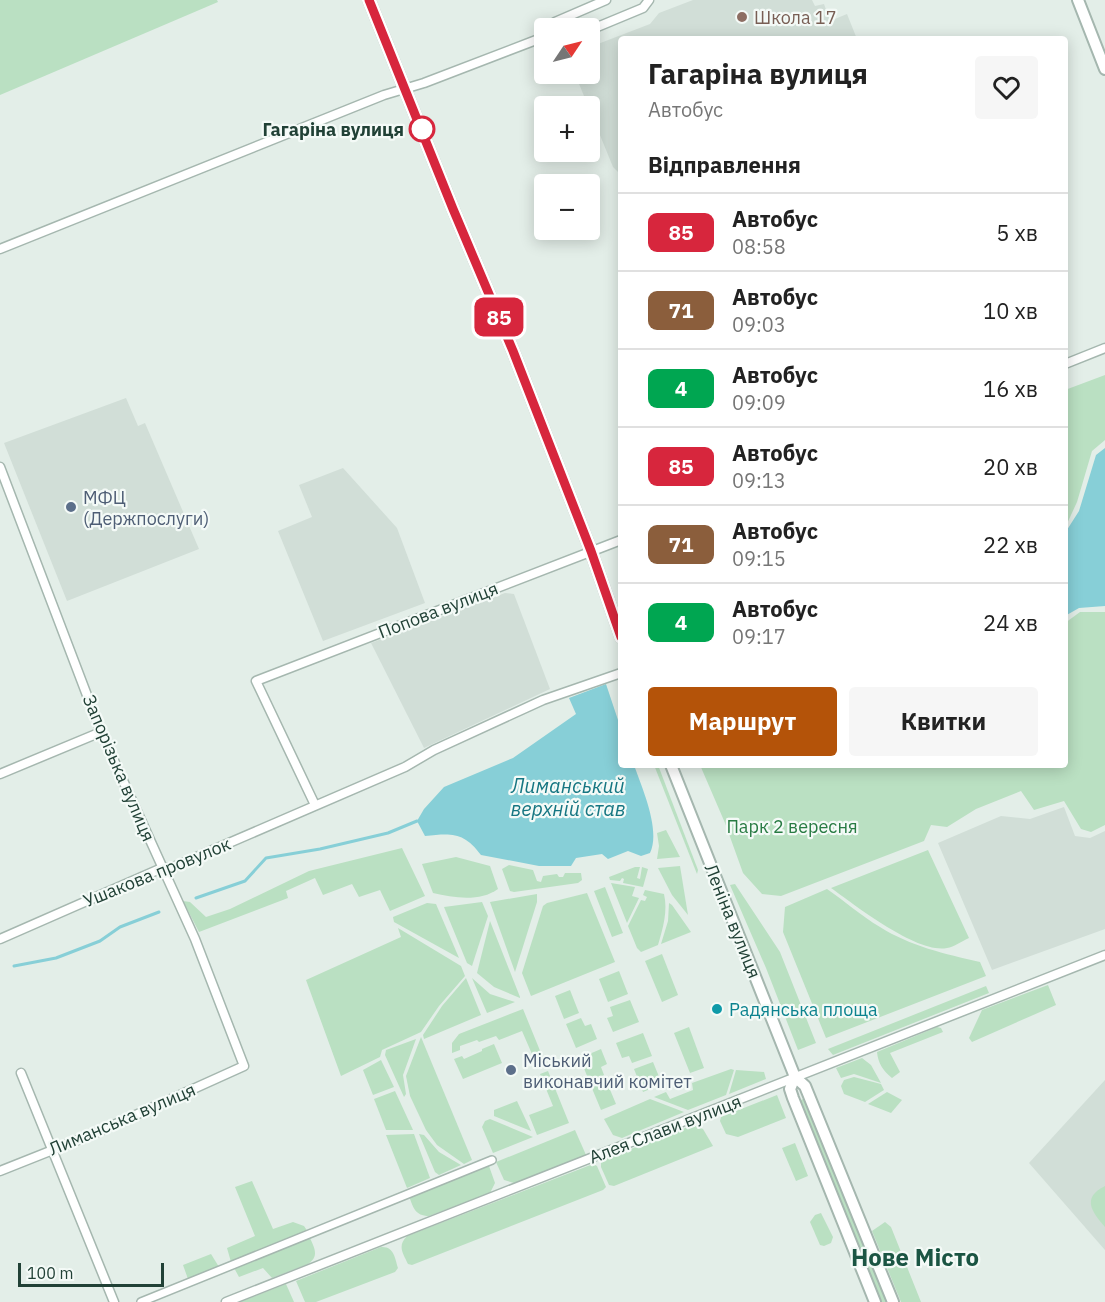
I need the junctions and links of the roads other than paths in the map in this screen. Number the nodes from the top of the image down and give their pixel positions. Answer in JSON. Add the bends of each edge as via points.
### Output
{"nodes":[{"id":1,"x":369,"y":0,"type":"edge"},
{"id":2,"x":606,"y":0,"type":"edge"},
{"id":3,"x":649,"y":0,"type":"edge"},
{"id":4,"x":1078,"y":0,"type":"edge"},
{"id":5,"x":564,"y":18,"type":"edge"},
{"id":6,"x":600,"y":26,"type":"edge"},
{"id":7,"x":534,"y":41,"type":"edge"},
{"id":8,"x":1105,"y":69,"type":"edge"},
{"id":9,"x":405,"y":88,"type":"junction"},
{"id":10,"x":0,"y":249,"type":"edge"},
{"id":11,"x":1105,"y":348,"type":"edge"},
{"id":12,"x":1068,"y":363,"type":"edge"},
{"id":13,"x":0,"y":467,"type":"edge"},
{"id":14,"x":618,"y":541,"type":"edge"},
{"id":15,"x":591,"y":551,"type":"junction"},
{"id":16,"x":618,"y":628,"type":"edge"},
{"id":17,"x":618,"y":674,"type":"edge"},
{"id":18,"x":101,"y":732,"type":"junction"},
{"id":19,"x":672,"y":768,"type":"edge"},
{"id":20,"x":0,"y":774,"type":"edge"},
{"id":21,"x":315,"y":805,"type":"junction"},
{"id":22,"x":162,"y":868,"type":"junction"},
{"id":23,"x":0,"y":939,"type":"edge"},
{"id":24,"x":1105,"y":955,"type":"edge"},
{"id":25,"x":244,"y":1066,"type":"joint"},
{"id":26,"x":21,"y":1073,"type":"dead end"},
{"id":27,"x":795,"y":1077,"type":"junction"},
{"id":28,"x":52,"y":1150,"type":"junction"},
{"id":29,"x":492,"y":1160,"type":"dead end"},
{"id":30,"x":0,"y":1171,"type":"edge"},
{"id":31,"x":114,"y":1302,"type":"edge"},
{"id":32,"x":141,"y":1302,"type":"edge"},
{"id":33,"x":226,"y":1302,"type":"edge"},
{"id":34,"x":875,"y":1302,"type":"edge"},
{"id":35,"x":893,"y":1302,"type":"edge"}],
"edges":[{"from":1,"to":9,"type":"street"},
{"from":2,"to":5,"type":"street"},
{"from":3,"to":6,"type":"street","via":[[643,8]]},
{"from":4,"to":8,"type":"street"},
{"from":7,"to":9,"type":"street"},
{"from":9,"to":10,"type":"street"},
{"from":9,"to":15,"type":"street"},
{"from":11,"to":12,"type":"street"},
{"from":13,"to":18,"type":"street","name":"Запорізька вулиця"},
{"from":14,"to":15,"type":"street","name":"Попова вулиця"},
{"from":15,"to":16,"type":"street"},
{"from":15,"to":21,"type":"street","name":"Попова вулиця","via":[[256,681]]},
{"from":17,"to":21,"type":"street","name":"Ушакова провулок","via":[[543,700],[405,767]]},
{"from":18,"to":20,"type":"street"},
{"from":18,"to":22,"type":"street","name":"Запорізька вулиця"},
{"from":19,"to":27,"type":"street","name":"Леніна вулиця"},
{"from":21,"to":22,"type":"street","name":"Ушакова провулок","via":[[171,868]]},
{"from":22,"to":23,"type":"street","name":"Ушакова провулок"},
{"from":22,"to":25,"type":"street","name":"Запорізька вулиця","via":[[195,939]]},
{"from":24,"to":27,"type":"street","name":"Алея Слави вулиця"},
{"from":25,"to":28,"type":"street","name":"Лиманська вулиця"},
{"from":26,"to":28,"type":"street"},
{"from":27,"to":33,"type":"street","name":"Алея Слави вулиця"},
{"from":27,"to":34,"type":"street","name":"Леніна вулиця","via":[[790,1089],[793,1098]]},
{"from":27,"to":35,"type":"street","name":"Леніна вулиця","via":[[805,1086]]},
{"from":28,"to":30,"type":"street","name":"Лиманська вулиця"},
{"from":28,"to":31,"type":"street"},
{"from":29,"to":32,"type":"street"}]}
